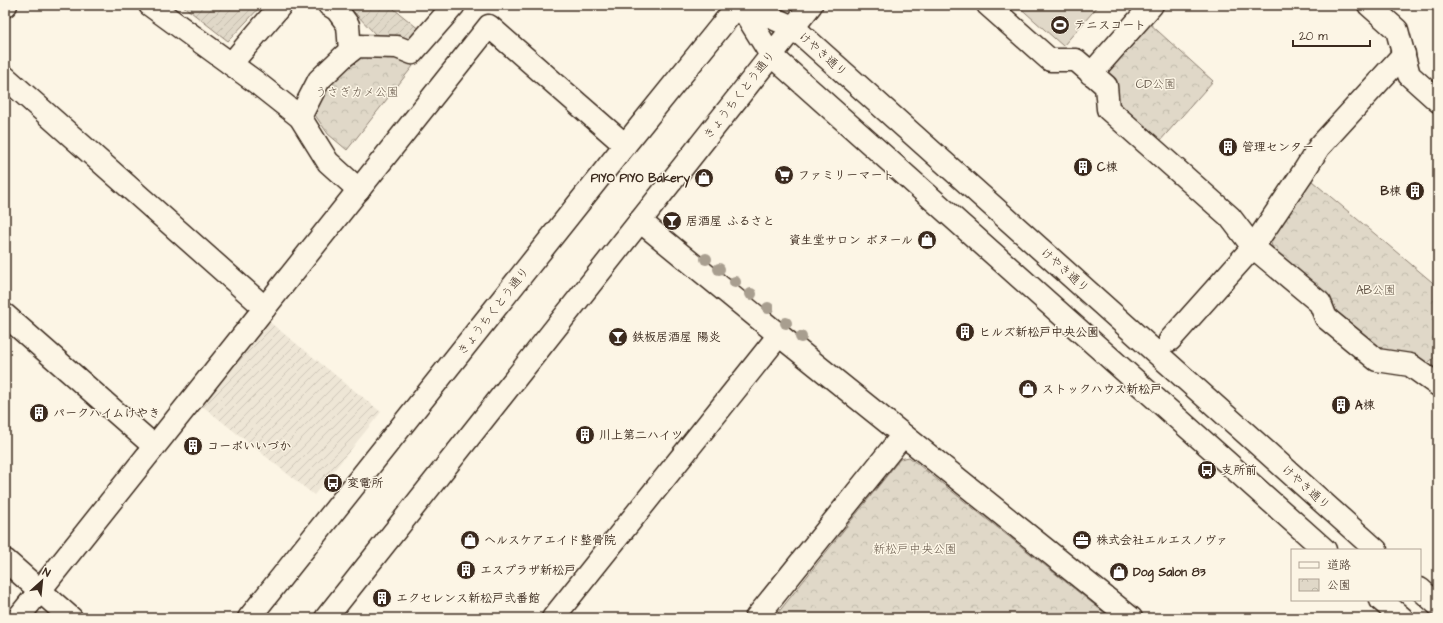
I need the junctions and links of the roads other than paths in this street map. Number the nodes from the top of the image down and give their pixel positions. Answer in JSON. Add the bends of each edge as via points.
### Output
{"nodes":[{"id":1,"x":150,"y":5,"type":"edge"},
{"id":2,"x":281,"y":5,"type":"edge"},
{"id":3,"x":329,"y":5,"type":"edge"},
{"id":4,"x":454,"y":5,"type":"edge"},
{"id":5,"x":740,"y":5,"type":"edge"},
{"id":6,"x":811,"y":5,"type":"edge"},
{"id":7,"x":988,"y":5,"type":"edge"},
{"id":8,"x":1152,"y":5,"type":"edge"},
{"id":9,"x":1369,"y":5,"type":"edge"},
{"id":10,"x":793,"y":27,"type":"junction"},
{"id":11,"x":350,"y":51,"type":"junction"},
{"id":12,"x":1404,"y":54,"type":"junction"},
{"id":13,"x":771,"y":55,"type":"junction"},
{"id":14,"x":231,"y":64,"type":"junction"},
{"id":15,"x":1091,"y":74,"type":"junction"},
{"id":16,"x":5,"y":77,"type":"edge"},
{"id":17,"x":1438,"y":101,"type":"edge"},
{"id":18,"x":300,"y":118,"type":"junction"},
{"id":19,"x":624,"y":145,"type":"junction"},
{"id":20,"x":359,"y":190,"type":"junction"},
{"id":21,"x":640,"y":221,"type":"junction"},
{"id":22,"x":1252,"y":247,"type":"junction"},
{"id":23,"x":265,"y":308,"type":"junction"},
{"id":24,"x":5,"y":315,"type":"edge"},
{"id":25,"x":779,"y":335,"type":"junction"},
{"id":26,"x":1170,"y":340,"type":"dead end"},
{"id":27,"x":1435,"y":376,"type":"edge"},
{"id":28,"x":903,"y":435,"type":"junction"},
{"id":29,"x":154,"y":446,"type":"junction"},
{"id":30,"x":1324,"y":549,"type":"edge"},
{"id":31,"x":1375,"y":549,"type":"edge"},
{"id":32,"x":5,"y":560,"type":"edge"},
{"id":33,"x":1421,"y":590,"type":"edge"},
{"id":34,"x":40,"y":591,"type":"junction"},
{"id":35,"x":1382,"y":601,"type":"edge"},
{"id":36,"x":1438,"y":605,"type":"edge"},
{"id":37,"x":18,"y":618,"type":"edge"},
{"id":38,"x":71,"y":618,"type":"edge"},
{"id":39,"x":249,"y":618,"type":"edge"},
{"id":40,"x":326,"y":618,"type":"edge"},
{"id":41,"x":552,"y":618,"type":"edge"},
{"id":42,"x":756,"y":618,"type":"edge"},
{"id":43,"x":1131,"y":618,"type":"edge"},
{"id":44,"x":1402,"y":618,"type":"edge"}],
"edges":[{"from":1,"to":14,"type":"street"},
{"from":2,"to":14,"type":"street"},
{"from":3,"to":11,"type":"street","via":[[337,10],[348,24]]},
{"from":4,"to":11,"type":"street","via":[[412,53],[397,47],[377,46],[357,46]]},
{"from":5,"to":10,"type":"street","name":"けやき通り"},
{"from":5,"to":13,"type":"street"},
{"from":5,"to":19,"type":"street","name":"きょうちくとう通り"},
{"from":6,"to":10,"type":"street","name":"きょうちくとう通り"},
{"from":7,"to":15,"type":"street","via":[[1050,60],[1076,60]]},
{"from":8,"to":15,"type":"street"},
{"from":9,"to":12,"type":"street","via":[[1397,30]]},
{"from":10,"to":13,"type":"street","name":"きょうちくとう通り"},
{"from":10,"to":31,"type":"street","name":"けやき通り"},
{"from":11,"to":18,"type":"street","via":[[319,80]]},
{"from":12,"to":17,"type":"street","via":[[1409,75]]},
{"from":12,"to":22,"type":"street","via":[[1319,147]]},
{"from":13,"to":21,"type":"street","name":"きょうちくとう通り"},
{"from":13,"to":30,"type":"street"},
{"from":14,"to":18,"type":"street"},
{"from":15,"to":22,"type":"street","via":[[1106,86],[1108,109],[1230,217]]},
{"from":16,"to":23,"type":"street"},
{"from":18,"to":20,"type":"street","via":[[328,162]]},
{"from":19,"to":20,"type":"street","via":[[489,26]]},
{"from":19,"to":39,"type":"street","name":"きょうちくとう通り"},
{"from":20,"to":23,"type":"street"},
{"from":21,"to":25,"type":"street"},
{"from":21,"to":40,"type":"street","name":"きょうちくとう通り"},
{"from":22,"to":26,"type":"street"},
{"from":22,"to":27,"type":"street","via":[[1320,303],[1326,318],[1377,360],[1410,366]]},
{"from":23,"to":29,"type":"street"},
{"from":24,"to":29,"type":"street"},
{"from":25,"to":28,"type":"street"},
{"from":25,"to":41,"type":"street"},
{"from":28,"to":42,"type":"street"},
{"from":28,"to":43,"type":"street"},
{"from":29,"to":34,"type":"street"},
{"from":32,"to":34,"type":"street"},
{"from":33,"to":36,"type":"street"},
{"from":34,"to":37,"type":"street"},
{"from":34,"to":38,"type":"street"},
{"from":35,"to":44,"type":"street"}]}
